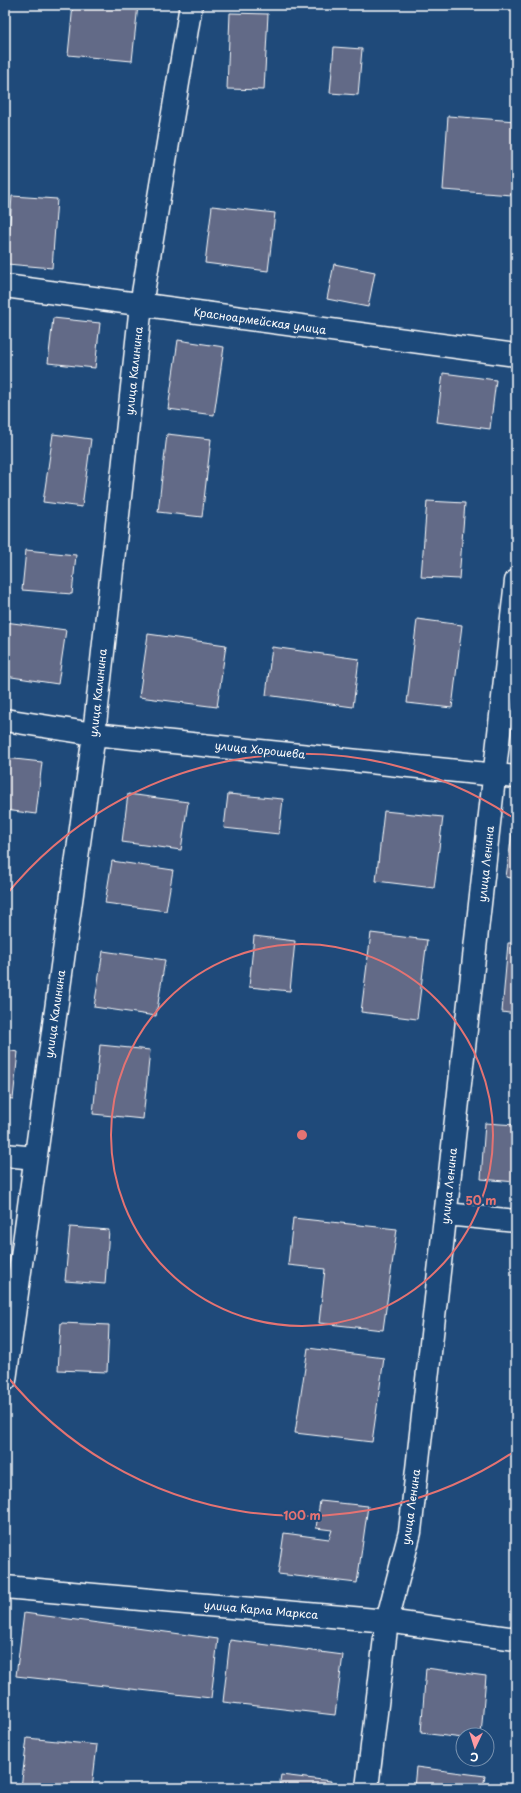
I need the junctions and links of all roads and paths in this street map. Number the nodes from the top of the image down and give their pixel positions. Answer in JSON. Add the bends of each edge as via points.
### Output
{"nodes":[{"id":1,"x":191,"y":5,"type":"edge"},
{"id":2,"x":5,"y":286,"type":"edge"},
{"id":3,"x":141,"y":305,"type":"junction"},
{"id":4,"x":516,"y":354,"type":"edge"},
{"id":5,"x":516,"y":581,"type":"edge"},
{"id":6,"x":5,"y":720,"type":"edge"},
{"id":7,"x":94,"y":734,"type":"junction"},
{"id":8,"x":506,"y":776,"type":"edge"},
{"id":9,"x":5,"y":1155,"type":"edge"},
{"id":10,"x":35,"y":1158,"type":"junction"},
{"id":11,"x":446,"y":1214,"type":"junction"},
{"id":12,"x":516,"y":1221,"type":"edge"},
{"id":13,"x":5,"y":1380,"type":"edge"},
{"id":14,"x":5,"y":1587,"type":"edge"},
{"id":15,"x":387,"y":1621,"type":"junction"},
{"id":16,"x":516,"y":1639,"type":"edge"},
{"id":17,"x":367,"y":1788,"type":"edge"}],
"edges":[{"from":1,"to":3,"type":"street","name":"улица Калинина"},
{"from":2,"to":3,"type":"street","name":"Красноармейская улица"},
{"from":3,"to":4,"type":"street","name":"Красноармейская улица"},
{"from":3,"to":7,"type":"street","name":"улица Калинина"},
{"from":5,"to":8,"type":"street","name":"улица Ленина"},
{"from":6,"to":7,"type":"street","name":"улица Хорошева"},
{"from":7,"to":8,"type":"street","name":"улица Хорошева"},
{"from":7,"to":10,"type":"street","name":"улица Калинина"},
{"from":8,"to":11,"type":"street","name":"улица Ленина"},
{"from":9,"to":10,"type":"street"},
{"from":10,"to":13,"type":"street","name":"улица Калинина"},
{"from":11,"to":12,"type":"street"},
{"from":11,"to":15,"type":"street","name":"улица Ленина","via":[[410,1532]]},
{"from":14,"to":15,"type":"street","name":"улица Карла Маркса"},
{"from":15,"to":16,"type":"street","name":"улица Карла Маркса"},
{"from":15,"to":17,"type":"street","name":"улица Ленина"}]}
